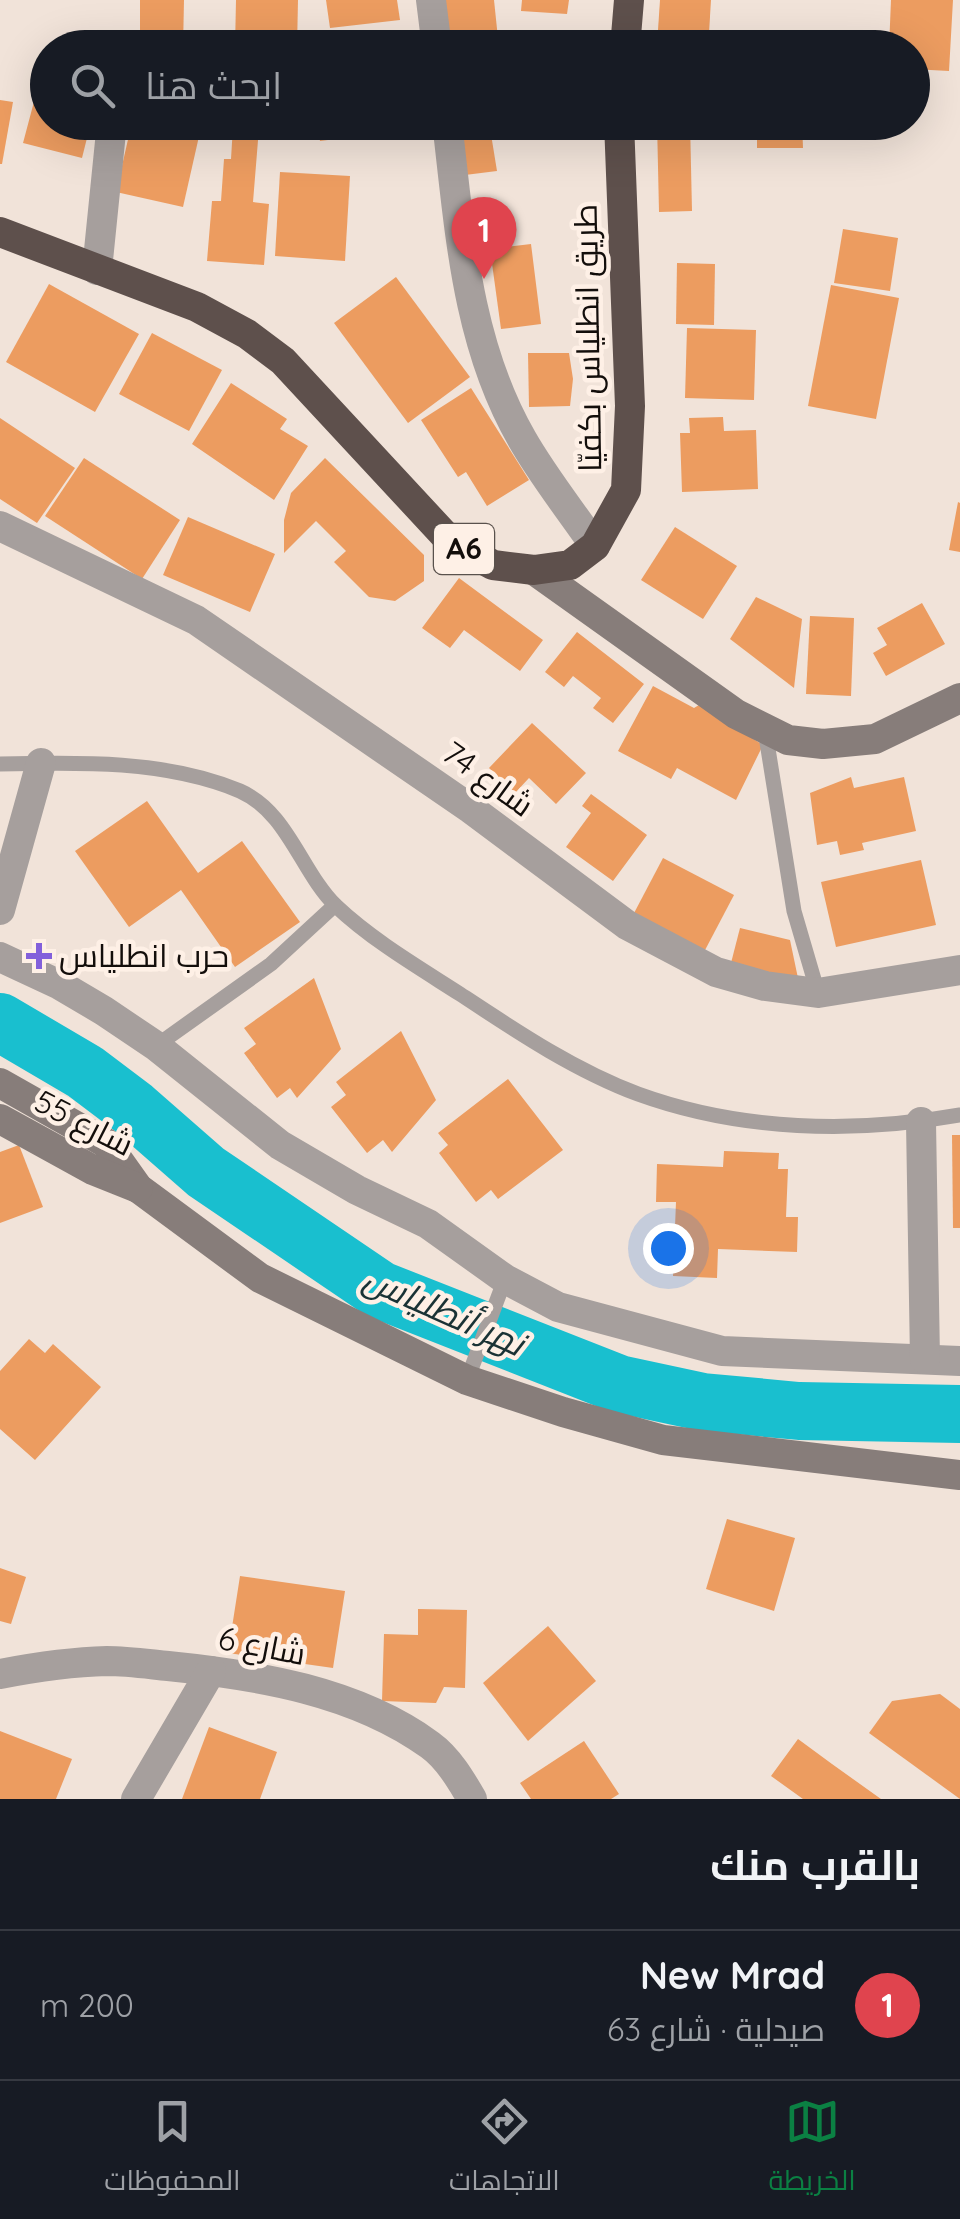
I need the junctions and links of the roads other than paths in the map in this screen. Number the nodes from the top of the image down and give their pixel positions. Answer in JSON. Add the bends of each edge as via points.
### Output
{"nodes":[{"id":1,"x":431,"y":0,"type":"edge"},
{"id":2,"x":629,"y":0,"type":"edge"},
{"id":3,"x":435,"y":30,"type":"edge"},
{"id":4,"x":626,"y":30,"type":"edge"},
{"id":5,"x":110,"y":140,"type":"edge"},
{"id":6,"x":448,"y":140,"type":"edge"},
{"id":7,"x":620,"y":140,"type":"edge"},
{"id":8,"x":0,"y":232,"type":"edge"},
{"id":9,"x":96,"y":270,"type":"junction"},
{"id":10,"x":0,"y":526,"type":"edge"},
{"id":11,"x":596,"y":546,"type":"junction"},
{"id":12,"x":534,"y":570,"type":"junction"},
{"id":13,"x":960,"y":698,"type":"edge"},
{"id":14,"x":764,"y":730,"type":"junction"},
{"id":15,"x":41,"y":763,"type":"junction"},
{"id":16,"x":0,"y":764,"type":"edge"},
{"id":17,"x":335,"y":905,"type":"junction"},
{"id":18,"x":0,"y":910,"type":"edge"},
{"id":19,"x":0,"y":957,"type":"edge"},
{"id":20,"x":960,"y":970,"type":"edge"},
{"id":21,"x":818,"y":993,"type":"junction"},
{"id":22,"x":156,"y":1046,"type":"junction"},
{"id":23,"x":0,"y":1082,"type":"edge"},
{"id":24,"x":960,"y":1114,"type":"edge"},
{"id":25,"x":0,"y":1119,"type":"edge"},
{"id":26,"x":921,"y":1122,"type":"junction"},
{"id":27,"x":138,"y":1188,"type":"junction"},
{"id":28,"x":502,"y":1286,"type":"junction"},
{"id":29,"x":924,"y":1360,"type":"junction"},
{"id":30,"x":960,"y":1361,"type":"edge"},
{"id":31,"x":471,"y":1366,"type":"junction"},
{"id":32,"x":960,"y":1475,"type":"edge"},
{"id":33,"x":211,"y":1670,"type":"junction"},
{"id":34,"x":0,"y":1674,"type":"edge"},
{"id":35,"x":136,"y":1799,"type":"edge"},
{"id":36,"x":472,"y":1799,"type":"edge"}],
"edges":[{"from":1,"to":3,"type":"street"},
{"from":2,"to":4,"type":"highway"},
{"from":5,"to":9,"type":"street"},
{"from":6,"to":11,"type":"street","via":[[468,287],[489,366],[523,440]]},
{"from":7,"to":11,"type":"highway","name":"طريق انطلياس بكفيّا","via":[[630,406],[626,490]]},
{"from":8,"to":9,"type":"highway","number":"A6"},
{"from":9,"to":12,"type":"highway","number":"A6","via":[[197,306],[248,334],[283,361],[451,542],[493,565]]},
{"from":10,"to":21,"type":"street","name":"شارع 74","via":[[196,620],[471,808],[627,925],[716,972]]},
{"from":11,"to":12,"type":"highway","number":"A6","via":[[570,565]]},
{"from":12,"to":14,"type":"street"},
{"from":13,"to":14,"type":"street","via":[[875,739],[823,744]]},
{"from":14,"to":21,"type":"lane","via":[[794,910]]},
{"from":15,"to":16,"type":"lane"},
{"from":15,"to":17,"type":"lane","via":[[141,767],[244,793],[297,847]]},
{"from":15,"to":18,"type":"street"},
{"from":17,"to":22,"type":"lane","via":[[270,964]]},
{"from":17,"to":26,"type":"lane","via":[[513,1029],[638,1094],[711,1114],[811,1128]]},
{"from":19,"to":22,"type":"street","via":[[60,985]]},
{"from":20,"to":21,"type":"street","name":"شارع 74"},
{"from":22,"to":28,"type":"street","via":[[280,1145],[428,1224]]},
{"from":23,"to":27,"type":"street","via":[[106,1143]]},
{"from":24,"to":26,"type":"lane"},
{"from":25,"to":27,"type":"street","name":"شارع 55"},
{"from":26,"to":29,"type":"street"},
{"from":27,"to":31,"type":"street","via":[[260,1278],[369,1334]]},
{"from":28,"to":29,"type":"street","via":[[722,1351]]},
{"from":28,"to":31,"type":"lane"},
{"from":29,"to":30,"type":"street"},
{"from":31,"to":32,"type":"street","via":[[562,1412],[663,1440]]},
{"from":33,"to":34,"type":"street","name":"شارع 6","via":[[112,1661]]},
{"from":33,"to":35,"type":"street"},
{"from":33,"to":36,"type":"street","name":"شارع 6","via":[[330,1696],[367,1711],[432,1746]]}]}
